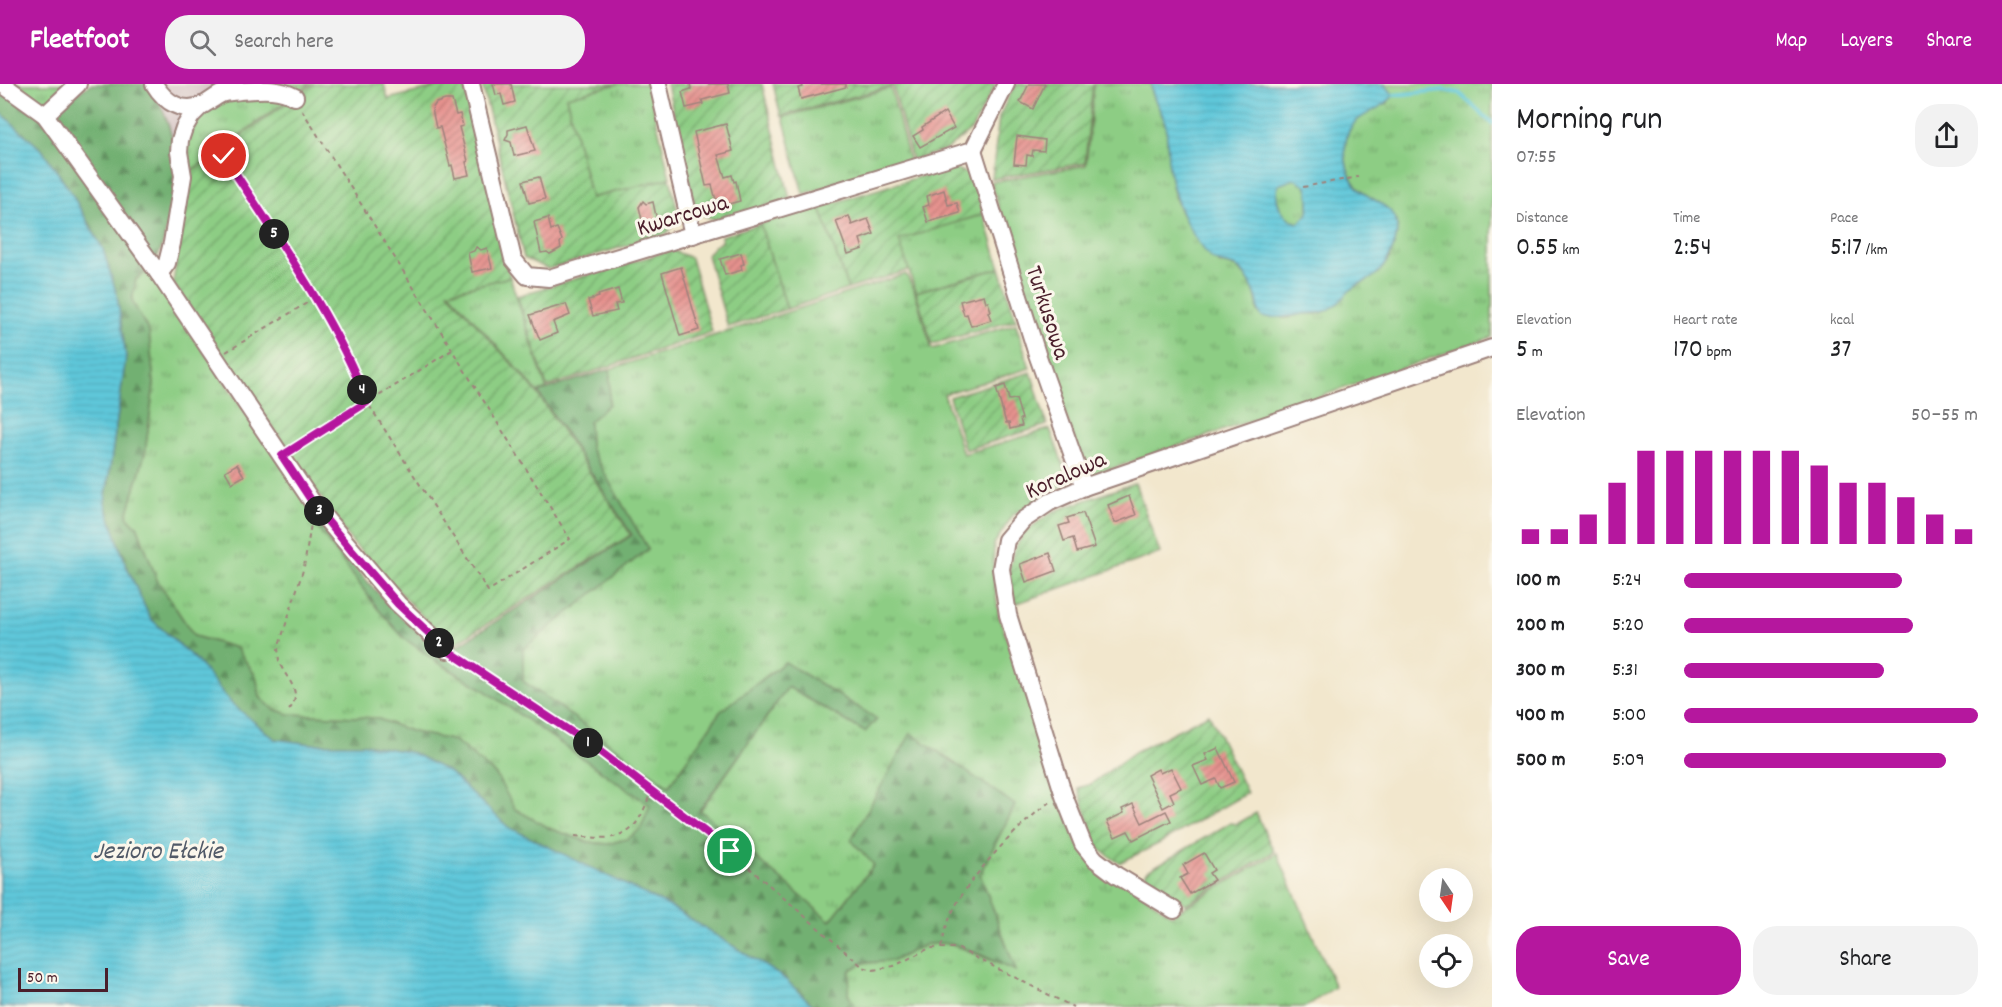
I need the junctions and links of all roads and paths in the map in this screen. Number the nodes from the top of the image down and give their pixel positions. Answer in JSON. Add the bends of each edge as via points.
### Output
{"nodes":[{"id":1,"x":2,"y":84,"type":"edge"},
{"id":2,"x":78,"y":84,"type":"edge"},
{"id":3,"x":154,"y":84,"type":"edge"},
{"id":4,"x":471,"y":84,"type":"edge"},
{"id":5,"x":657,"y":84,"type":"edge"},
{"id":6,"x":1006,"y":84,"type":"edge"},
{"id":7,"x":265,"y":86,"type":"edge"},
{"id":8,"x":221,"y":89,"type":"edge"},
{"id":9,"x":295,"y":97,"type":"joint"},
{"id":10,"x":202,"y":105,"type":"junction"},
{"id":11,"x":45,"y":115,"type":"junction"},
{"id":12,"x":973,"y":150,"type":"junction"},
{"id":13,"x":224,"y":156,"type":"dead end"},
{"id":14,"x":1358,"y":177,"type":"dead end"},
{"id":15,"x":1303,"y":187,"type":"dead end"},
{"id":16,"x":693,"y":235,"type":"junction"},
{"id":17,"x":159,"y":274,"type":"junction"},
{"id":18,"x":315,"y":298,"type":"junction"},
{"id":19,"x":1492,"y":348,"type":"edge"},
{"id":20,"x":452,"y":350,"type":"junction"},
{"id":21,"x":216,"y":358,"type":"junction"},
{"id":22,"x":367,"y":402,"type":"junction"},
{"id":23,"x":282,"y":456,"type":"junction"},
{"id":24,"x":1084,"y":487,"type":"junction"},
{"id":25,"x":315,"y":506,"type":"junction"},
{"id":26,"x":447,"y":650,"type":"joint"},
{"id":27,"x":289,"y":710,"type":"dead end"},
{"id":28,"x":651,"y":791,"type":"junction"},
{"id":29,"x":1064,"y":796,"type":"junction"},
{"id":30,"x":575,"y":836,"type":"dead end"},
{"id":31,"x":1174,"y":910,"type":"dead end"},
{"id":32,"x":941,"y":947,"type":"junction"},
{"id":33,"x":1073,"y":1007,"type":"edge"}],
"edges":[{"from":1,"to":11,"type":"street"},
{"from":2,"to":11,"type":"street"},
{"from":3,"to":10,"type":"street","via":[[169,103]]},
{"from":4,"to":16,"type":"street","name":"Kwarcowa","via":[[513,259],[527,276],[549,278]]},
{"from":5,"to":16,"type":"street"},
{"from":6,"to":12,"type":"street"},
{"from":7,"to":8,"type":"street"},
{"from":7,"to":9,"type":"street"},
{"from":8,"to":10,"type":"street"},
{"from":9,"to":20,"type":"path"},
{"from":10,"to":17,"type":"street","via":[[192,115],[180,140],[183,176],[172,243],[167,263]]},
{"from":11,"to":17,"type":"street"},
{"from":12,"to":16,"type":"street","name":"Kwarcowa"},
{"from":12,"to":24,"type":"street","name":"Turkusowa","via":[[1036,354]]},
{"from":13,"to":18,"type":"path"},
{"from":14,"to":15,"type":"path"},
{"from":17,"to":21,"type":"street"},
{"from":18,"to":21,"type":"path"},
{"from":18,"to":22,"type":"path"},
{"from":19,"to":24,"type":"street","name":"Koralowa"},
{"from":20,"to":22,"type":"path"},
{"from":20,"to":22,"type":"path","via":[[570,539],[488,591]]},
{"from":21,"to":23,"type":"street"},
{"from":22,"to":23,"type":"path"},
{"from":23,"to":25,"type":"street"},
{"from":24,"to":29,"type":"street","name":"Koralowa","via":[[1023,520],[1006,540],[1001,569],[1008,615]]},
{"from":25,"to":26,"type":"street","via":[[398,604]]},
{"from":25,"to":27,"type":"path","via":[[303,567],[278,649],[279,663],[295,693],[295,703]]},
{"from":26,"to":28,"type":"path","via":[[594,747]]},
{"from":28,"to":30,"type":"path","via":[[644,812],[631,831],[605,839]]},
{"from":28,"to":32,"type":"path","via":[[730,851],[862,967],[873,970],[894,966],[930,948]]},
{"from":29,"to":31,"type":"street","name":"Koralowa","via":[[1083,844],[1095,859]]},
{"from":29,"to":32,"type":"path","via":[[1050,802],[1006,840],[967,888],[949,918]]},
{"from":32,"to":33,"type":"path","via":[[957,948]]}]}
